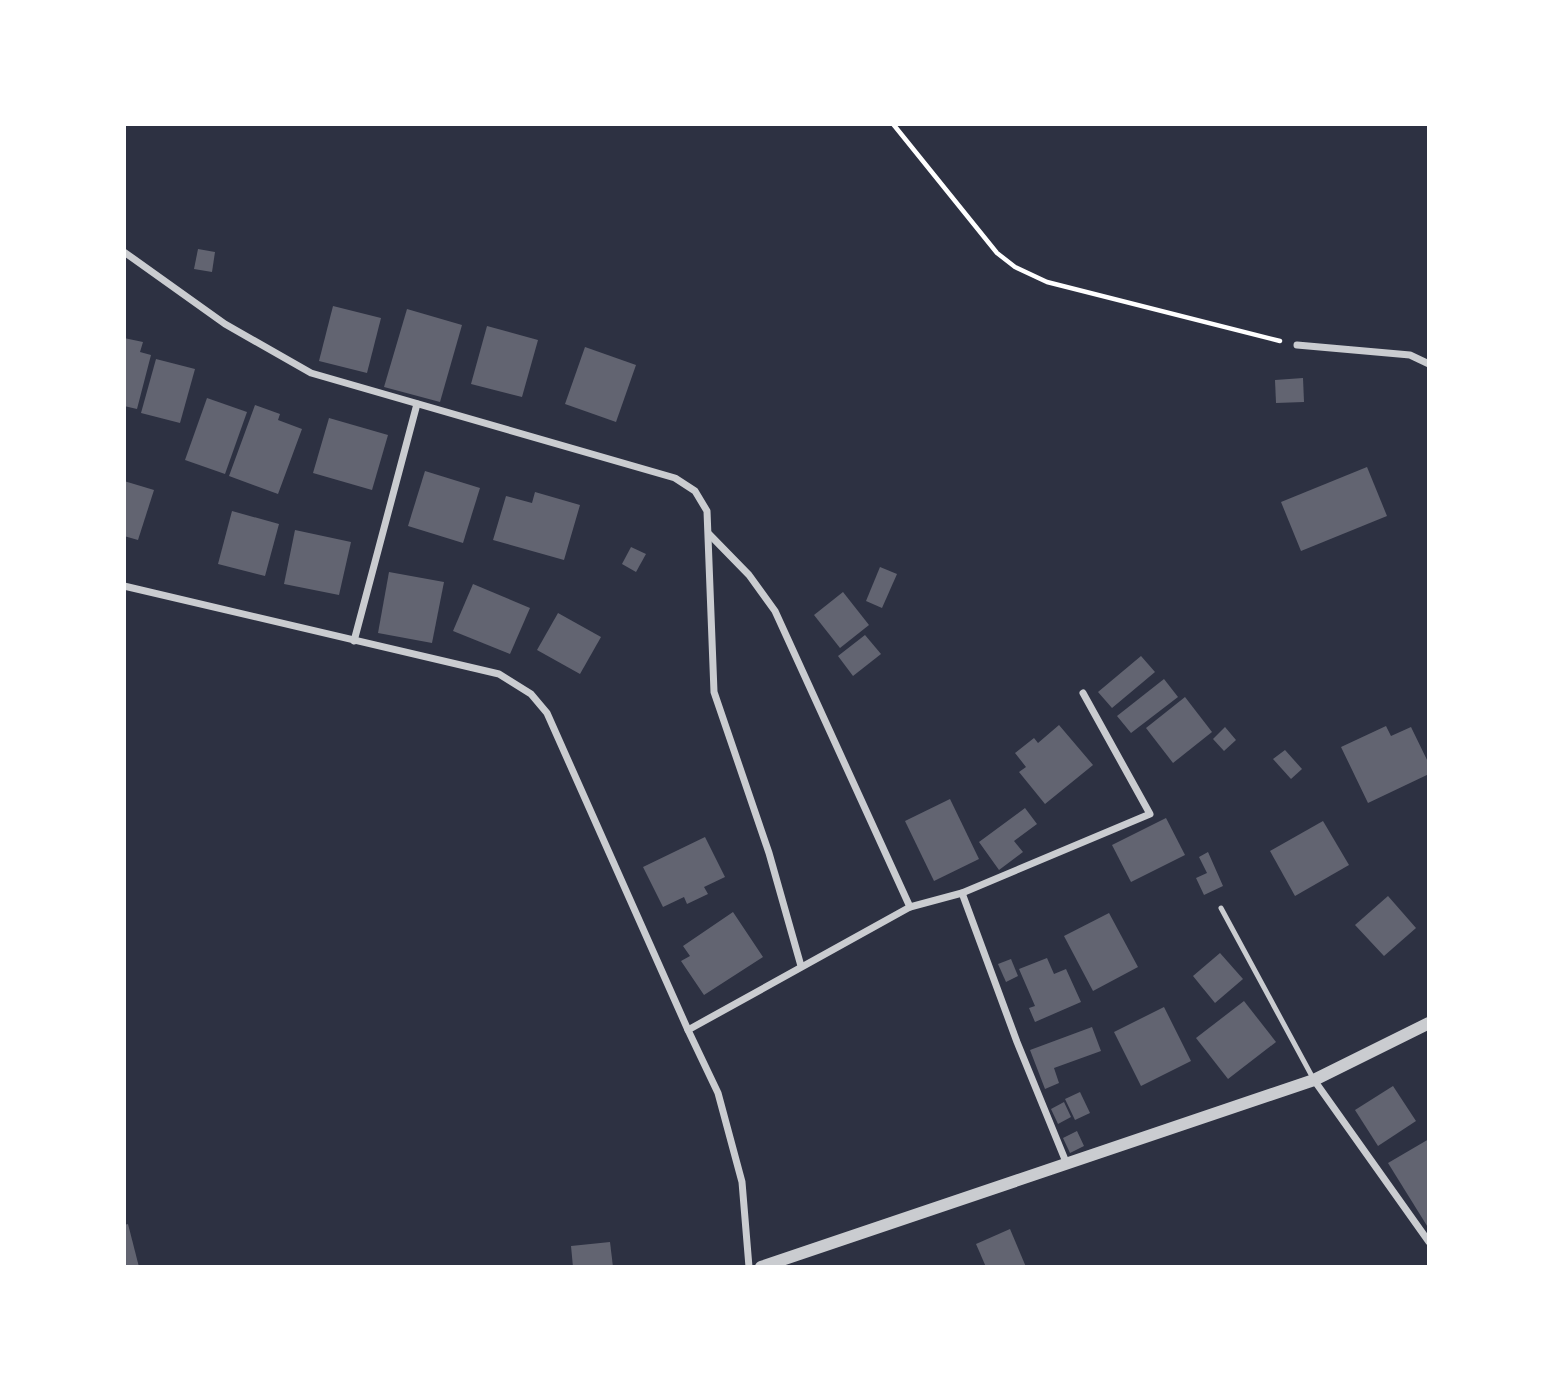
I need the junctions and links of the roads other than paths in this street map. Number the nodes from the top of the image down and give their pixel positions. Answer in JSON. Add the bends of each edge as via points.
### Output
{"nodes":[{"id":1,"x":124,"y":252,"type":"edge"},
{"id":2,"x":1297,"y":345,"type":"road end"},
{"id":3,"x":1429,"y":364,"type":"edge"},
{"id":4,"x":418,"y":404,"type":"junction"},
{"id":5,"x":708,"y":534,"type":"junction"},
{"id":6,"x":124,"y":586,"type":"edge"},
{"id":7,"x":354,"y":641,"type":"junction"},
{"id":8,"x":1083,"y":693,"type":"dead end"},
{"id":9,"x":962,"y":893,"type":"junction"},
{"id":10,"x":910,"y":907,"type":"junction"},
{"id":11,"x":1221,"y":908,"type":"dead end"},
{"id":12,"x":801,"y":966,"type":"junction"},
{"id":13,"x":1429,"y":1023,"type":"edge"},
{"id":14,"x":688,"y":1030,"type":"junction"},
{"id":15,"x":1314,"y":1080,"type":"junction"},
{"id":16,"x":1066,"y":1162,"type":"junction"},
{"id":17,"x":1429,"y":1242,"type":"edge"},
{"id":18,"x":749,"y":1267,"type":"edge"},
{"id":19,"x":761,"y":1267,"type":"edge"}],
"edges":[{"from":1,"to":4,"type":"street","via":[[225,324],[311,373]]},
{"from":2,"to":3,"type":"street","via":[[1410,355]]},
{"from":4,"to":5,"type":"street","via":[[675,478],[695,491],[707,511]]},
{"from":4,"to":7,"type":"street"},
{"from":5,"to":10,"type":"street","via":[[775,611]]},
{"from":5,"to":12,"type":"street","via":[[714,692],[769,853]]},
{"from":6,"to":7,"type":"street"},
{"from":7,"to":14,"type":"street","via":[[499,674],[531,694],[547,713]]},
{"from":8,"to":9,"type":"street","via":[[1150,814]]},
{"from":9,"to":10,"type":"street"},
{"from":9,"to":16,"type":"street"},
{"from":10,"to":12,"type":"street"},
{"from":11,"to":15,"type":"lane"},
{"from":12,"to":14,"type":"street"},
{"from":13,"to":15,"type":"street"},
{"from":14,"to":18,"type":"street","via":[[718,1093],[742,1182]]},
{"from":15,"to":16,"type":"street"},
{"from":15,"to":17,"type":"street"},
{"from":16,"to":19,"type":"street"}]}
